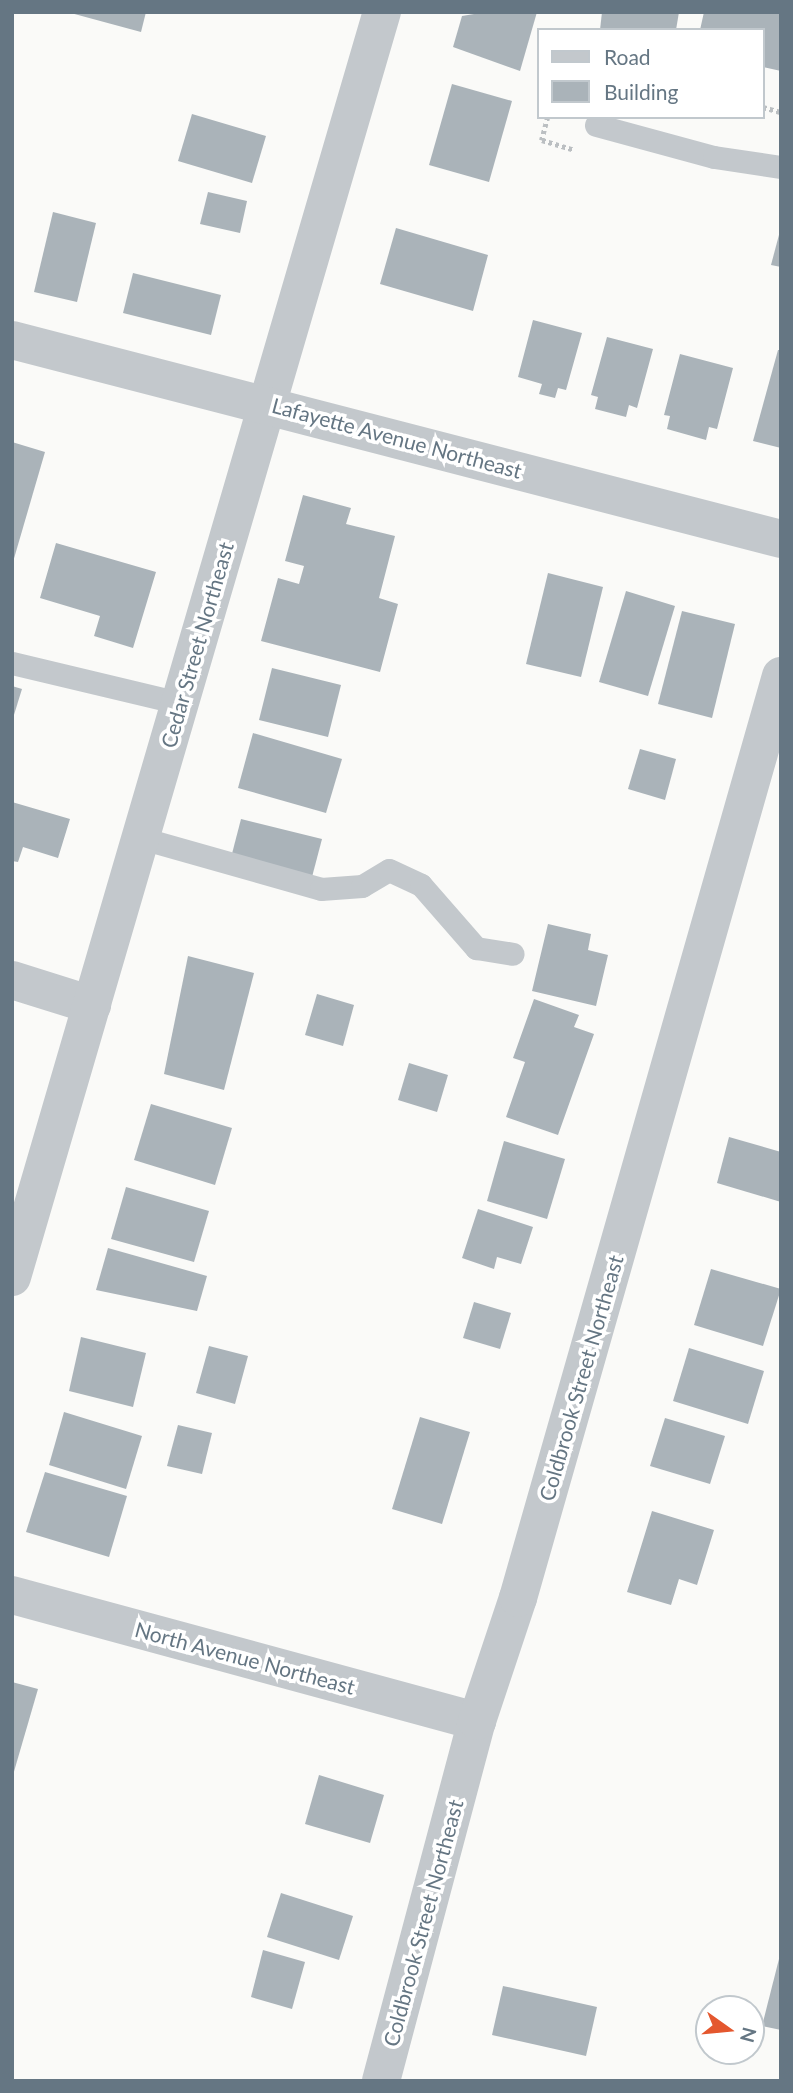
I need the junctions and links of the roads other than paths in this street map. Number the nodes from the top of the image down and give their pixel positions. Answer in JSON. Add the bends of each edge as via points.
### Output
{"nodes":[{"id":1,"x":382,"y":12,"type":"edge"},
{"id":2,"x":596,"y":125,"type":"dead end"},
{"id":3,"x":781,"y":167,"type":"edge"},
{"id":4,"x":12,"y":340,"type":"edge"},
{"id":5,"x":267,"y":404,"type":"junction"},
{"id":6,"x":781,"y":539,"type":"edge"},
{"id":7,"x":12,"y":663,"type":"edge"},
{"id":8,"x":781,"y":676,"type":"edge"},
{"id":9,"x":180,"y":703,"type":"junction"},
{"id":10,"x":141,"y":838,"type":"junction"},
{"id":11,"x":513,"y":954,"type":"dead end"},
{"id":12,"x":12,"y":980,"type":"edge"},
{"id":13,"x":92,"y":1005,"type":"junction"},
{"id":14,"x":12,"y":1277,"type":"edge"},
{"id":15,"x":12,"y":1595,"type":"edge"},
{"id":16,"x":477,"y":1721,"type":"junction"},
{"id":17,"x":381,"y":2081,"type":"edge"}],
"edges":[{"from":1,"to":5,"type":"street","name":"Cedar Street Northeast"},
{"from":2,"to":3,"type":"lane","via":[[714,157]]},
{"from":4,"to":5,"type":"street","name":"Lafayette Avenue Northeast"},
{"from":5,"to":6,"type":"street","name":"Lafayette Avenue Northeast"},
{"from":5,"to":9,"type":"street","name":"Cedar Street Northeast"},
{"from":7,"to":9,"type":"lane"},
{"from":8,"to":16,"type":"street","name":"Coldbrook Street Northeast","via":[[518,1598]]},
{"from":9,"to":10,"type":"street","name":"Cedar Street Northeast"},
{"from":10,"to":11,"type":"lane","via":[[321,889],[362,886],[388,870],[421,885],[476,948]]},
{"from":10,"to":13,"type":"street","name":"Cedar Street Northeast"},
{"from":12,"to":13,"type":"street"},
{"from":13,"to":14,"type":"street","name":"Cedar Street Northeast"},
{"from":15,"to":16,"type":"street","name":"North Avenue Northeast"},
{"from":16,"to":17,"type":"street","name":"Coldbrook Street Northeast"}]}
